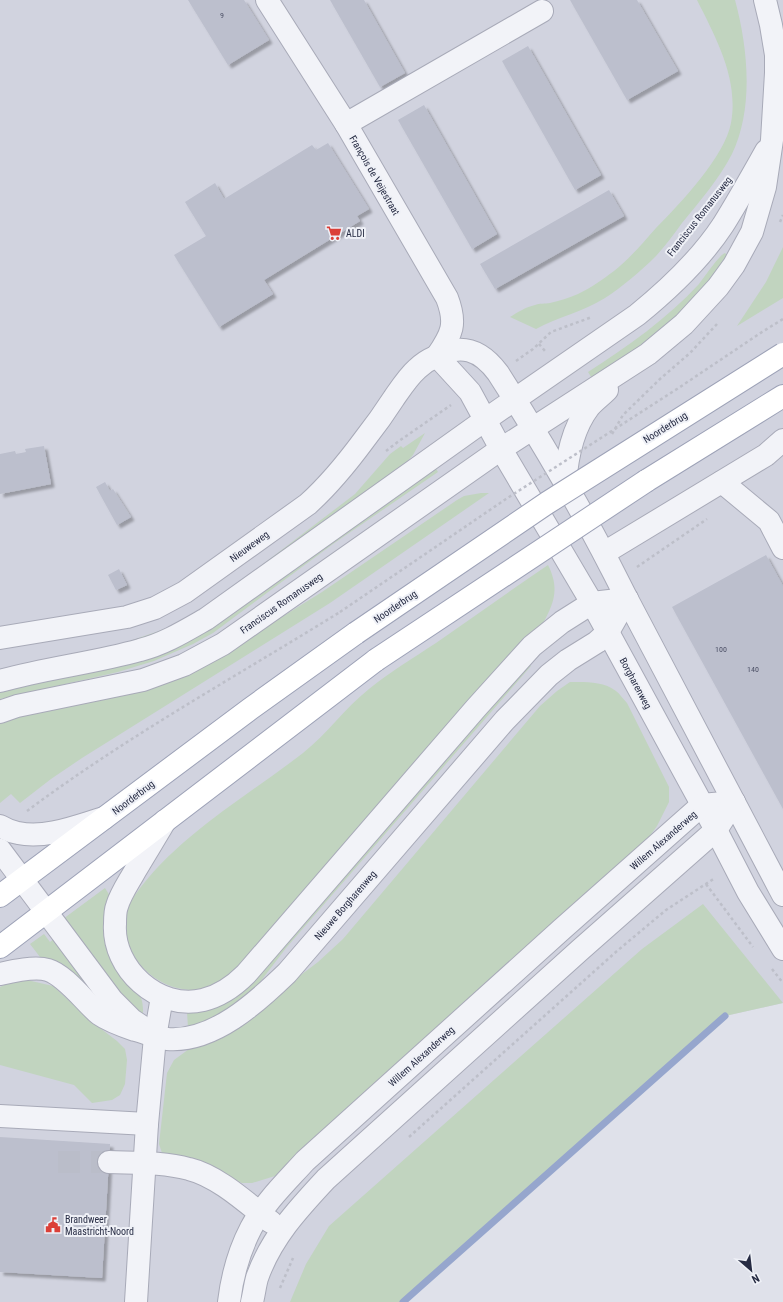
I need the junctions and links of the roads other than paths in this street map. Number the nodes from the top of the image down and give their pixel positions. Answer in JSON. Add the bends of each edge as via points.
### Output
{"nodes":[{"id":1,"x":267,"y":0,"type":"edge"},
{"id":2,"x":765,"y":0,"type":"edge"},
{"id":3,"x":542,"y":11,"type":"dead end"},
{"id":4,"x":346,"y":124,"type":"junction"},
{"id":5,"x":772,"y":140,"type":"junction"},
{"id":6,"x":783,"y":354,"type":"edge"},
{"id":7,"x":437,"y":356,"type":"junction"},
{"id":8,"x":628,"y":366,"type":"junction"},
{"id":9,"x":783,"y":396,"type":"edge"},
{"id":10,"x":514,"y":399,"type":"junction"},
{"id":11,"x":485,"y":420,"type":"junction"},
{"id":12,"x":532,"y":428,"type":"junction"},
{"id":13,"x":783,"y":440,"type":"edge"},
{"id":14,"x":501,"y":449,"type":"junction"},
{"id":15,"x":722,"y":482,"type":"junction"},
{"id":16,"x":565,"y":484,"type":"junction"},
{"id":17,"x":783,"y":548,"type":"edge"},
{"id":18,"x":604,"y":553,"type":"junction"},
{"id":19,"x":627,"y":600,"type":"junction"},
{"id":20,"x":592,"y":603,"type":"junction"},
{"id":21,"x":608,"y":632,"type":"junction"},
{"id":22,"x":0,"y":638,"type":"edge"},
{"id":23,"x":0,"y":681,"type":"edge"},
{"id":24,"x":0,"y":712,"type":"edge"},
{"id":25,"x":734,"y":802,"type":"junction"},
{"id":26,"x":702,"y":805,"type":"junction"},
{"id":27,"x":107,"y":817,"type":"junction"},
{"id":28,"x":166,"y":821,"type":"junction"},
{"id":29,"x":2,"y":827,"type":"edge"},
{"id":30,"x":716,"y":830,"type":"junction"},
{"id":31,"x":0,"y":850,"type":"edge"},
{"id":32,"x":21,"y":880,"type":"junction"},
{"id":33,"x":783,"y":895,"type":"edge"},
{"id":34,"x":0,"y":896,"type":"edge"},
{"id":35,"x":46,"y":911,"type":"junction"},
{"id":36,"x":0,"y":947,"type":"edge"},
{"id":37,"x":783,"y":949,"type":"edge"},
{"id":38,"x":0,"y":974,"type":"edge"},
{"id":39,"x":162,"y":997,"type":"junction"},
{"id":40,"x":155,"y":1037,"type":"junction"},
{"id":41,"x":0,"y":1116,"type":"edge"},
{"id":42,"x":147,"y":1124,"type":"junction"},
{"id":43,"x":109,"y":1162,"type":"tunnel mouth"},
{"id":44,"x":145,"y":1163,"type":"junction"},
{"id":45,"x":260,"y":1214,"type":"junction"},
{"id":46,"x":282,"y":1230,"type":"junction"},
{"id":47,"x":136,"y":1302,"type":"edge"},
{"id":48,"x":229,"y":1302,"type":"edge"},
{"id":49,"x":252,"y":1302,"type":"edge"}],
"edges":[{"from":1,"to":4,"type":"street","name":"François de Veijestraat"},
{"from":2,"to":5,"type":"street","name":"Franciscus Romanusweg","via":[[776,55]]},
{"from":3,"to":4,"type":"street"},
{"from":4,"to":7,"type":"street","name":"François de Veijestraat","via":[[447,298],[452,313],[451,331]]},
{"from":5,"to":8,"type":"street","name":"Franciscus Romanusweg","via":[[759,210],[752,232],[734,265],[718,287],[684,324],[648,354]]},
{"from":5,"to":10,"type":"street","name":"Franciscus Romanusweg","via":[[722,225],[681,276],[637,315]]},
{"from":6,"to":27,"type":"main road","name":"Noorderbrug","bridge":true,"via":[[547,503],[356,633]]},
{"from":7,"to":10,"type":"street","name":"Nieuweweg","via":[[462,349],[483,356]]},
{"from":7,"to":11,"type":"street","via":[[470,392]]},
{"from":7,"to":22,"type":"street","name":"Nieuweweg","via":[[416,369],[409,377],[363,442],[320,493],[185,592],[155,608],[127,616]]},
{"from":8,"to":12,"type":"street","name":"Franciscus Romanusweg"},
{"from":8,"to":16,"type":"street","via":[[584,415],[568,454]]},
{"from":9,"to":28,"type":"main road","bridge":true,"via":[[646,481],[376,660]]},
{"from":10,"to":11,"type":"street","name":"Franciscus Romanusweg"},
{"from":10,"to":12,"type":"street"},
{"from":11,"to":14,"type":"street","name":"Borgharenweg"},
{"from":11,"to":23,"type":"street","name":"Franciscus Romanusweg","via":[[206,619],[172,639],[141,650]]},
{"from":12,"to":14,"type":"street","name":"Franciscus Romanusweg"},
{"from":12,"to":16,"type":"street"},
{"from":13,"to":15,"type":"street","via":[[766,455]]},
{"from":14,"to":20,"type":"street","name":"Borgharenweg"},
{"from":14,"to":24,"type":"street","name":"Franciscus Romanusweg","via":[[252,624],[201,656],[143,680],[17,706]]},
{"from":15,"to":17,"type":"street","via":[[769,521]]},
{"from":15,"to":18,"type":"street"},
{"from":16,"to":18,"type":"street"},
{"from":18,"to":19,"type":"street"},
{"from":19,"to":20,"type":"street"},
{"from":19,"to":21,"type":"street","name":"Nieuwe Borgharenweg"},
{"from":19,"to":25,"type":"street"},
{"from":20,"to":21,"type":"street","name":"Borgharenweg"},
{"from":20,"to":39,"type":"street","via":[[562,622],[532,646],[238,982],[221,994],[202,1001],[179,1001]]},
{"from":21,"to":26,"type":"street","name":"Borgharenweg"},
{"from":21,"to":40,"type":"street","name":"Nieuwe Borgharenweg","via":[[549,675],[505,720],[266,993],[244,1011],[209,1031],[182,1038]]},
{"from":25,"to":26,"type":"street","name":"Willem Alexanderweg"},
{"from":25,"to":30,"type":"street"},
{"from":25,"to":33,"type":"street"},
{"from":26,"to":30,"type":"street","name":"Borgharenweg"},
{"from":26,"to":45,"type":"street","name":"Willem Alexanderweg","via":[[310,1157]]},
{"from":27,"to":29,"type":"street","via":[[44,833],[21,834]]},
{"from":27,"to":32,"type":"main road","name":"Noorderbrug"},
{"from":28,"to":35,"type":"main road"},
{"from":28,"to":39,"type":"street","via":[[122,894],[117,906],[115,925],[116,943],[123,960],[135,978]]},
{"from":30,"to":37,"type":"street","name":"Borgharenweg","via":[[748,892]]},
{"from":30,"to":46,"type":"street","via":[[326,1179]]},
{"from":31,"to":32,"type":"street"},
{"from":32,"to":34,"type":"main road","name":"Noorderbrug"},
{"from":32,"to":35,"type":"street"},
{"from":35,"to":36,"type":"main road"},
{"from":35,"to":40,"type":"street","via":[[112,1000],[132,1020]]},
{"from":38,"to":40,"type":"street","name":"Nieuwe Borgharenweg","via":[[29,969],[48,970],[63,978],[100,1015]]},
{"from":39,"to":40,"type":"street"},
{"from":40,"to":42,"type":"street"},
{"from":41,"to":42,"type":"street"},
{"from":42,"to":44,"type":"street"},
{"from":43,"to":44,"type":"street"},
{"from":44,"to":45,"type":"street","via":[[189,1169],[207,1176]]},
{"from":44,"to":47,"type":"street"},
{"from":45,"to":46,"type":"street"},
{"from":45,"to":48,"type":"street","name":"Willem Alexanderweg","via":[[242,1249]]},
{"from":46,"to":49,"type":"street","via":[[264,1261]]}]}
